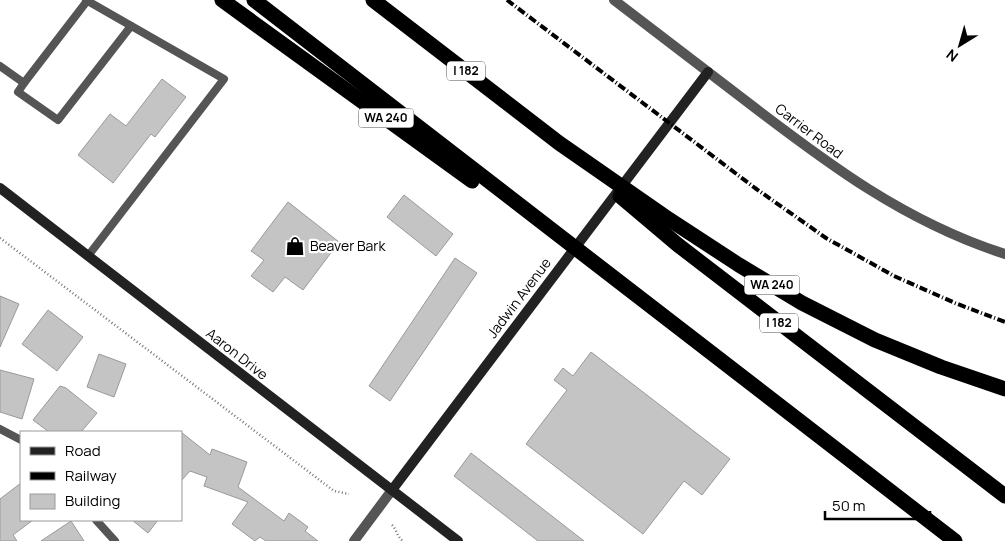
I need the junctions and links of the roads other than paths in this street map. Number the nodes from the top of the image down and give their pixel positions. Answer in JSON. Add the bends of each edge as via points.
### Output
{"nodes":[{"id":1,"x":87,"y":0,"type":"edge"},
{"id":2,"x":222,"y":0,"type":"edge"},
{"id":3,"x":254,"y":0,"type":"edge"},
{"id":4,"x":373,"y":0,"type":"edge"},
{"id":5,"x":614,"y":0,"type":"edge"},
{"id":6,"x":131,"y":26,"type":"junction"},
{"id":7,"x":0,"y":66,"type":"edge"},
{"id":8,"x":708,"y":72,"type":"junction"},
{"id":9,"x":24,"y":83,"type":"junction"},
{"id":10,"x":559,"y":143,"type":"junction"},
{"id":11,"x":0,"y":188,"type":"edge"},
{"id":12,"x":554,"y":231,"type":"junction"},
{"id":13,"x":1005,"y":254,"type":"edge"},
{"id":14,"x":88,"y":256,"type":"junction"},
{"id":15,"x":1005,"y":388,"type":"edge"},
{"id":16,"x":0,"y":429,"type":"edge"},
{"id":17,"x":20,"y":439,"type":"edge"},
{"id":18,"x":392,"y":490,"type":"junction"},
{"id":19,"x":1005,"y":496,"type":"edge"},
{"id":20,"x":97,"y":521,"type":"edge"},
{"id":21,"x":115,"y":541,"type":"edge"},
{"id":22,"x":354,"y":541,"type":"edge"},
{"id":23,"x":458,"y":541,"type":"edge"},
{"id":24,"x":955,"y":541,"type":"edge"}],
"edges":[{"from":1,"to":6,"type":"lane"},
{"from":1,"to":9,"type":"lane"},
{"from":2,"to":12,"type":"highway","number":"WA 240","via":[[477,184]]},
{"from":3,"to":12,"type":"highway"},
{"from":4,"to":10,"type":"highway","number":"I 182"},
{"from":5,"to":8,"type":"street","name":"Carrier Road"},
{"from":6,"to":9,"type":"lane","via":[[58,120],[18,92]]},
{"from":6,"to":14,"type":"lane","via":[[224,79]]},
{"from":7,"to":9,"type":"lane"},
{"from":8,"to":13,"type":"street","name":"Carrier Road","via":[[862,186],[928,222]]},
{"from":8,"to":18,"type":"street","name":"Jadwin Avenue"},
{"from":10,"to":15,"type":"highway","number":"WA 240","via":[[664,216],[802,303],[875,340]]},
{"from":10,"to":19,"type":"highway","number":"I 182","via":[[678,246]]},
{"from":11,"to":14,"type":"street","name":"Aaron Drive"},
{"from":12,"to":24,"type":"highway"},
{"from":14,"to":18,"type":"street","name":"Aaron Drive"},
{"from":16,"to":17,"type":"lane"},
{"from":18,"to":22,"type":"street","name":"Jadwin Avenue"},
{"from":18,"to":23,"type":"street","name":"Aaron Drive"},
{"from":20,"to":21,"type":"lane"}]}
